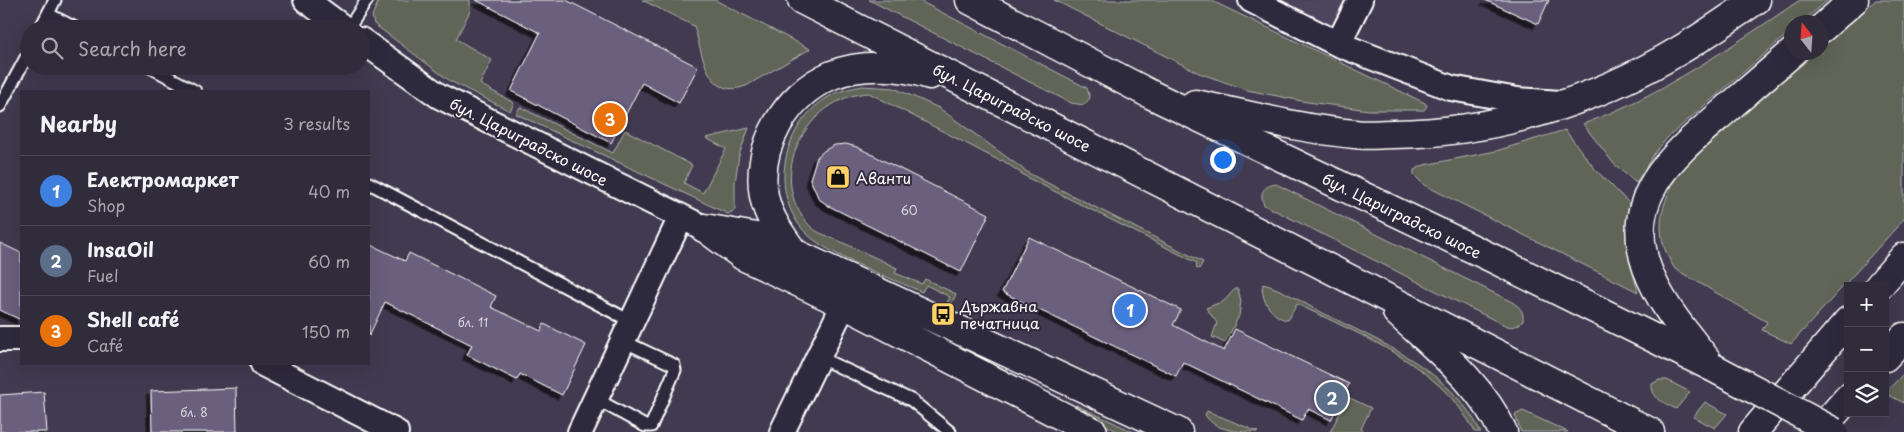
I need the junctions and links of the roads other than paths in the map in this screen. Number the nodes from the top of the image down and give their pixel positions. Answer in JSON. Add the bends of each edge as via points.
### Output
{"nodes":[{"id":1,"x":55,"y":0,"type":"edge"},
{"id":2,"x":306,"y":0,"type":"edge"},
{"id":3,"x":367,"y":0,"type":"edge"},
{"id":4,"x":802,"y":0,"type":"edge"},
{"id":5,"x":970,"y":0,"type":"edge"},
{"id":6,"x":1251,"y":0,"type":"edge"},
{"id":7,"x":1360,"y":0,"type":"edge"},
{"id":8,"x":1756,"y":0,"type":"edge"},
{"id":9,"x":1854,"y":0,"type":"edge"},
{"id":10,"x":48,"y":14,"type":"junction"},
{"id":11,"x":45,"y":20,"type":"edge"},
{"id":12,"x":60,"y":20,"type":"edge"},
{"id":13,"x":334,"y":20,"type":"edge"},
{"id":14,"x":353,"y":20,"type":"edge"},
{"id":15,"x":1829,"y":22,"type":"edge"},
{"id":16,"x":1338,"y":44,"type":"junction"},
{"id":17,"x":370,"y":46,"type":"edge"},
{"id":18,"x":1784,"y":60,"type":"edge"},
{"id":19,"x":20,"y":69,"type":"edge"},
{"id":20,"x":165,"y":75,"type":"edge"},
{"id":21,"x":193,"y":90,"type":"edge"},
{"id":22,"x":1152,"y":95,"type":"junction"},
{"id":23,"x":991,"y":97,"type":"junction"},
{"id":24,"x":1566,"y":104,"type":"junction"},
{"id":25,"x":0,"y":106,"type":"edge"},
{"id":26,"x":370,"y":184,"type":"edge"},
{"id":27,"x":692,"y":222,"type":"junction"},
{"id":28,"x":794,"y":253,"type":"junction"},
{"id":29,"x":1904,"y":257,"type":"edge"},
{"id":30,"x":1882,"y":282,"type":"edge"},
{"id":31,"x":1374,"y":291,"type":"junction"},
{"id":32,"x":844,"y":304,"type":"junction"},
{"id":33,"x":1844,"y":326,"type":"edge"},
{"id":34,"x":627,"y":331,"type":"junction"},
{"id":35,"x":1904,"y":337,"type":"edge"},
{"id":36,"x":0,"y":339,"type":"edge"},
{"id":37,"x":20,"y":339,"type":"edge"},
{"id":38,"x":1889,"y":353,"type":"edge"},
{"id":39,"x":818,"y":356,"type":"junction"},
{"id":40,"x":265,"y":365,"type":"edge"},
{"id":41,"x":1712,"y":367,"type":"junction"},
{"id":42,"x":596,"y":399,"type":"junction"},
{"id":43,"x":1844,"y":403,"type":"edge"},
{"id":44,"x":396,"y":432,"type":"edge"},
{"id":45,"x":580,"y":432,"type":"edge"},
{"id":46,"x":782,"y":432,"type":"edge"},
{"id":47,"x":950,"y":432,"type":"edge"},
{"id":48,"x":1093,"y":432,"type":"edge"},
{"id":49,"x":1178,"y":432,"type":"edge"},
{"id":50,"x":1502,"y":432,"type":"edge"},
{"id":51,"x":1650,"y":432,"type":"edge"},
{"id":52,"x":1753,"y":432,"type":"edge"},
{"id":53,"x":1818,"y":432,"type":"edge"},
{"id":54,"x":1834,"y":432,"type":"edge"}],
"edges":[{"from":1,"to":10,"type":"lane"},
{"from":2,"to":13,"type":"street"},
{"from":3,"to":14,"type":"lane"},
{"from":4,"to":23,"type":"main road","name":"бул. Цариградско шосе"},
{"from":5,"to":22,"type":"main road","name":"бул. Цариградско шосе"},
{"from":6,"to":16,"type":"street"},
{"from":7,"to":16,"type":"street"},
{"from":8,"to":24,"type":"main road","via":[[1652,66]]},
{"from":9,"to":15,"type":"main road"},
{"from":10,"to":11,"type":"lane"},
{"from":10,"to":12,"type":"lane"},
{"from":16,"to":24,"type":"street","via":[[1451,88],[1517,100]]},
{"from":17,"to":27,"type":"street","name":"бул. Цариградско шосе","via":[[439,96]]},
{"from":18,"to":41,"type":"main road","via":[[1676,152],[1656,180],[1645,205],[1641,232],[1648,269],[1673,316]]},
{"from":19,"to":25,"type":"lane"},
{"from":20,"to":21,"type":"lane"},
{"from":22,"to":24,"type":"main road","via":[[1356,135],[1461,129],[1510,120]]},
{"from":22,"to":41,"type":"main road","name":"бул. Цариградско шосе"},
{"from":23,"to":28,"type":"main road","via":[[926,73],[899,68],[852,70],[832,75],[810,88],[779,121],[763,157],[764,197],[771,218]]},
{"from":23,"to":31,"type":"main road","name":"бул. Цариградско шосе"},
{"from":26,"to":34,"type":"lane"},
{"from":27,"to":28,"type":"main road","via":[[756,237]]},
{"from":27,"to":32,"type":"main road","via":[[743,256]]},
{"from":27,"to":34,"type":"street"},
{"from":28,"to":49,"type":"main road"},
{"from":29,"to":30,"type":"main road"},
{"from":31,"to":50,"type":"main road","via":[[1469,382],[1488,406]]},
{"from":31,"to":51,"type":"main road","name":"бул. Цариградско шосе"},
{"from":32,"to":39,"type":"street"},
{"from":32,"to":48,"type":"main road","via":[[1050,415]]},
{"from":33,"to":52,"type":"main road"},
{"from":34,"to":42,"type":"street"},
{"from":34,"to":42,"type":"lane","via":[[674,366],[651,426],[645,426]]},
{"from":35,"to":38,"type":"main road"},
{"from":36,"to":37,"type":"street"},
{"from":39,"to":46,"type":"street"},
{"from":39,"to":47,"type":"lane","via":[[911,400]]},
{"from":40,"to":44,"type":"street"},
{"from":41,"to":54,"type":"main road","name":"бул. Цариградско шосе","bridge":true},
{"from":42,"to":45,"type":"street"},
{"from":43,"to":53,"type":"main road"}]}
